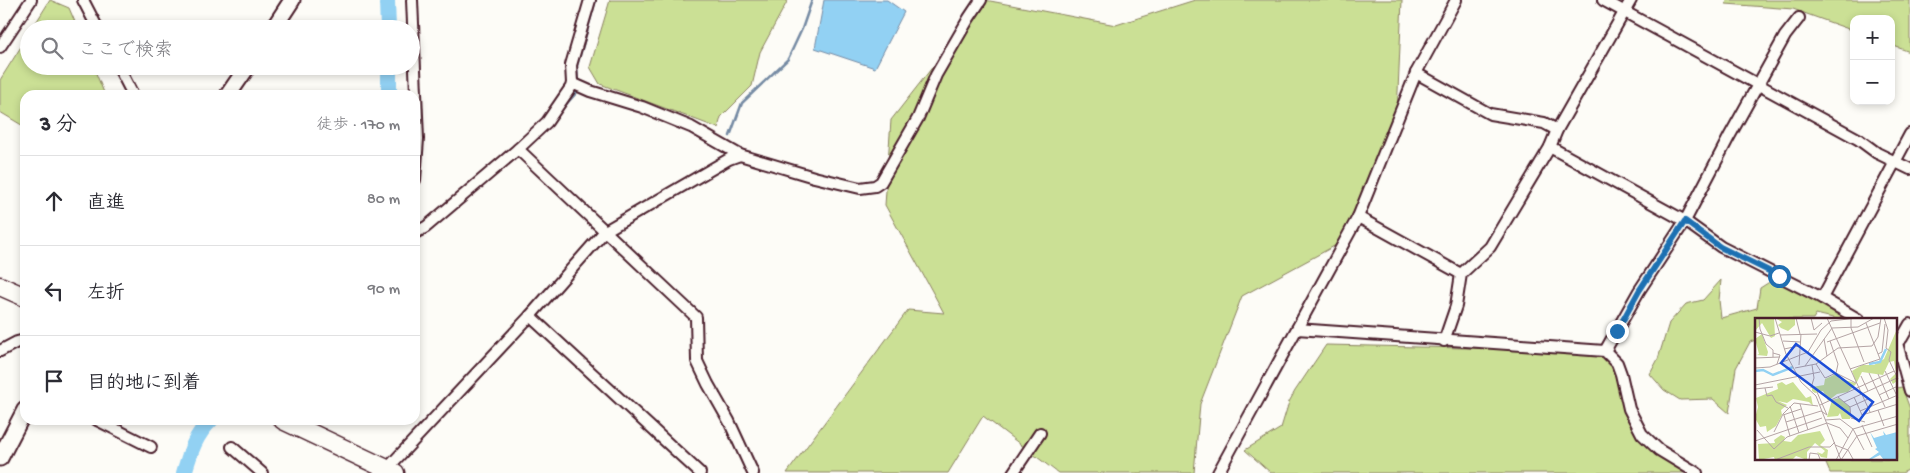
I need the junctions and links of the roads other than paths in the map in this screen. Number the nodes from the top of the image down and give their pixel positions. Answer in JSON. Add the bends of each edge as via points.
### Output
{"nodes":[{"id":1,"x":31,"y":0,"type":"edge"},
{"id":2,"x":83,"y":0,"type":"edge"},
{"id":3,"x":292,"y":0,"type":"edge"},
{"id":4,"x":412,"y":0,"type":"edge"},
{"id":5,"x":590,"y":0,"type":"edge"},
{"id":6,"x":981,"y":0,"type":"edge"},
{"id":7,"x":1456,"y":0,"type":"edge"},
{"id":8,"x":1603,"y":0,"type":"edge"},
{"id":9,"x":1631,"y":0,"type":"edge"},
{"id":10,"x":1624,"y":12,"type":"junction"},
{"id":11,"x":1799,"y":18,"type":"dead end"},
{"id":12,"x":93,"y":20,"type":"edge"},
{"id":13,"x":279,"y":20,"type":"edge"},
{"id":14,"x":413,"y":20,"type":"edge"},
{"id":15,"x":0,"y":47,"type":"edge"},
{"id":16,"x":1416,"y":74,"type":"junction"},
{"id":17,"x":122,"y":75,"type":"edge"},
{"id":18,"x":242,"y":75,"type":"edge"},
{"id":19,"x":415,"y":75,"type":"edge"},
{"id":20,"x":572,"y":83,"type":"junction"},
{"id":21,"x":1757,"y":85,"type":"junction"},
{"id":22,"x":130,"y":90,"type":"edge"},
{"id":23,"x":231,"y":90,"type":"edge"},
{"id":24,"x":416,"y":90,"type":"edge"},
{"id":25,"x":1557,"y":130,"type":"junction"},
{"id":26,"x":1910,"y":134,"type":"edge"},
{"id":27,"x":1550,"y":147,"type":"junction"},
{"id":28,"x":518,"y":149,"type":"junction"},
{"id":29,"x":740,"y":155,"type":"junction"},
{"id":30,"x":1895,"y":161,"type":"junction"},
{"id":31,"x":1910,"y":169,"type":"edge"},
{"id":32,"x":1358,"y":217,"type":"junction"},
{"id":33,"x":1685,"y":221,"type":"junction"},
{"id":34,"x":420,"y":230,"type":"edge"},
{"id":35,"x":605,"y":231,"type":"junction"},
{"id":36,"x":1461,"y":274,"type":"junction"},
{"id":37,"x":0,"y":286,"type":"edge"},
{"id":38,"x":20,"y":295,"type":"edge"},
{"id":39,"x":1822,"y":298,"type":"junction"},
{"id":40,"x":530,"y":316,"type":"junction"},
{"id":41,"x":1856,"y":318,"type":"edge"},
{"id":42,"x":1910,"y":324,"type":"edge"},
{"id":43,"x":1297,"y":329,"type":"junction"},
{"id":44,"x":20,"y":341,"type":"edge"},
{"id":45,"x":1444,"y":341,"type":"junction"},
{"id":46,"x":1898,"y":342,"type":"edge"},
{"id":47,"x":1898,"y":347,"type":"edge"},
{"id":48,"x":0,"y":351,"type":"edge"},
{"id":49,"x":1605,"y":351,"type":"junction"},
{"id":50,"x":1910,"y":392,"type":"edge"},
{"id":51,"x":20,"y":420,"type":"edge"},
{"id":52,"x":107,"y":425,"type":"edge"},
{"id":53,"x":294,"y":425,"type":"edge"},
{"id":54,"x":1040,"y":433,"type":"dead end"},
{"id":55,"x":151,"y":447,"type":"dead end"},
{"id":56,"x":232,"y":447,"type":"dead end"},
{"id":57,"x":0,"y":458,"type":"edge"},
{"id":58,"x":388,"y":472,"type":"edge"},
{"id":59,"x":262,"y":473,"type":"edge"},
{"id":60,"x":700,"y":473,"type":"edge"},
{"id":61,"x":753,"y":473,"type":"edge"},
{"id":62,"x":1013,"y":473,"type":"edge"},
{"id":63,"x":1218,"y":473,"type":"edge"},
{"id":64,"x":1697,"y":473,"type":"edge"}],
"edges":[{"from":1,"to":15,"type":"street"},
{"from":2,"to":12,"type":"street"},
{"from":3,"to":13,"type":"main road"},
{"from":4,"to":14,"type":"street"},
{"from":5,"to":20,"type":"street","via":[[571,65]]},
{"from":6,"to":29,"type":"street","via":[[940,68],[918,118],[879,185],[860,188]]},
{"from":7,"to":16,"type":"street"},
{"from":8,"to":10,"type":"street"},
{"from":9,"to":10,"type":"street"},
{"from":10,"to":21,"type":"street"},
{"from":10,"to":25,"type":"street"},
{"from":11,"to":21,"type":"street"},
{"from":16,"to":25,"type":"street","via":[[1490,114],[1544,123]]},
{"from":16,"to":32,"type":"street"},
{"from":17,"to":22,"type":"street"},
{"from":18,"to":23,"type":"main road"},
{"from":19,"to":24,"type":"street"},
{"from":20,"to":28,"type":"street","via":[[547,122]]},
{"from":20,"to":29,"type":"street","via":[[691,127]]},
{"from":21,"to":30,"type":"street"},
{"from":21,"to":33,"type":"street"},
{"from":25,"to":27,"type":"street"},
{"from":26,"to":30,"type":"street"},
{"from":27,"to":33,"type":"street"},
{"from":27,"to":36,"type":"street","via":[[1490,247]]},
{"from":28,"to":34,"type":"street"},
{"from":28,"to":35,"type":"street"},
{"from":29,"to":35,"type":"street","via":[[729,158]]},
{"from":30,"to":31,"type":"street"},
{"from":30,"to":39,"type":"street"},
{"from":32,"to":36,"type":"street"},
{"from":32,"to":43,"type":"street"},
{"from":33,"to":39,"type":"street","via":[[1720,247]]},
{"from":33,"to":49,"type":"street"},
{"from":35,"to":40,"type":"street"},
{"from":35,"to":61,"type":"street","via":[[696,317],[697,361]]},
{"from":36,"to":45,"type":"street","via":[[1456,306]]},
{"from":37,"to":38,"type":"highway"},
{"from":39,"to":41,"type":"street"},
{"from":40,"to":58,"type":"street"},
{"from":40,"to":60,"type":"street"},
{"from":42,"to":46,"type":"street"},
{"from":43,"to":45,"type":"street"},
{"from":43,"to":63,"type":"street"},
{"from":44,"to":48,"type":"street"},
{"from":45,"to":49,"type":"street"},
{"from":47,"to":50,"type":"street"},
{"from":49,"to":64,"type":"street","via":[[1617,363],[1629,409],[1642,434],[1659,450]]},
{"from":51,"to":57,"type":"main road"},
{"from":52,"to":55,"type":"street"},
{"from":53,"to":58,"type":"highway"},
{"from":54,"to":62,"type":"street"},
{"from":56,"to":59,"type":"street"}]}
